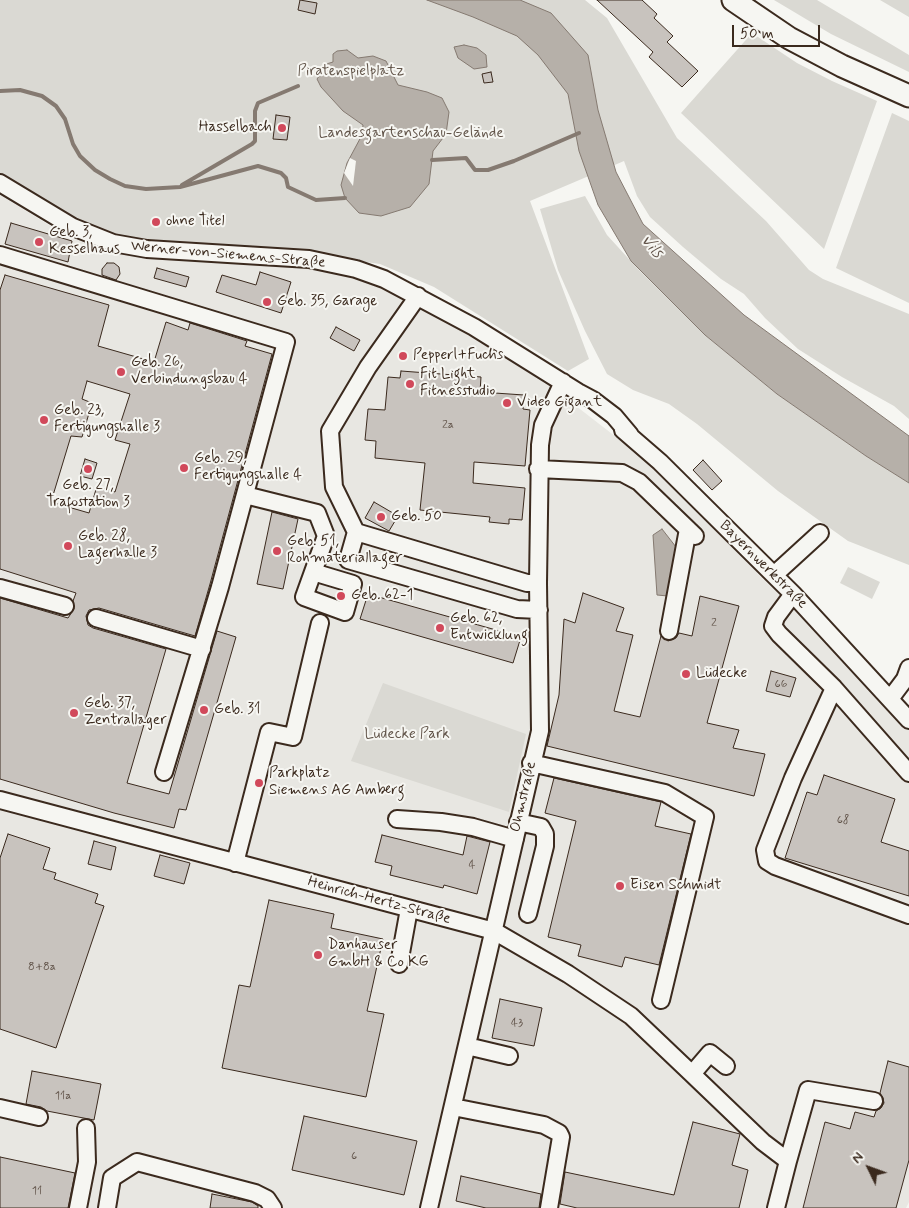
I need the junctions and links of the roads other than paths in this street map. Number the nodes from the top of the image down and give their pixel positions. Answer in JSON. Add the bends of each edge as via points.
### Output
{"nodes":[{"id":1,"x":733,"y":0,"type":"edge"},
{"id":2,"x":909,"y":96,"type":"edge"},
{"id":3,"x":0,"y":183,"type":"edge"},
{"id":4,"x":0,"y":254,"type":"edge"},
{"id":5,"x":418,"y":296,"type":"junction"},
{"id":6,"x":563,"y":382,"type":"junction"},
{"id":7,"x":538,"y":469,"type":"junction"},
{"id":8,"x":245,"y":495,"type":"junction"},
{"id":9,"x":356,"y":532,"type":"junction"},
{"id":10,"x":820,"y":533,"type":"dead end"},
{"id":11,"x":313,"y":572,"type":"dead end"},
{"id":12,"x":774,"y":575,"type":"junction"},
{"id":13,"x":538,"y":583,"type":"junction"},
{"id":14,"x":0,"y":588,"type":"edge"},
{"id":15,"x":793,"y":594,"type":"junction"},
{"id":16,"x":65,"y":606,"type":"dead end"},
{"id":17,"x":539,"y":610,"type":"junction"},
{"id":18,"x":96,"y":618,"type":"dead end"},
{"id":19,"x":320,"y":623,"type":"dead end"},
{"id":20,"x":670,"y":631,"type":"dead end"},
{"id":21,"x":202,"y":649,"type":"junction"},
{"id":22,"x":909,"y":668,"type":"edge"},
{"id":23,"x":834,"y":688,"type":"junction"},
{"id":24,"x":890,"y":699,"type":"junction"},
{"id":25,"x":909,"y":720,"type":"edge"},
{"id":26,"x":531,"y":764,"type":"junction"},
{"id":27,"x":164,"y":772,"type":"dead end"},
{"id":28,"x":909,"y":773,"type":"edge"},
{"id":29,"x":0,"y":800,"type":"edge"},
{"id":30,"x":397,"y":819,"type":"dead end"},
{"id":31,"x":518,"y":822,"type":"junction"},
{"id":32,"x":515,"y":839,"type":"junction"},
{"id":33,"x":235,"y":863,"type":"junction"},
{"id":34,"x":409,"y":908,"type":"junction"},
{"id":35,"x":528,"y":914,"type":"dead end"},
{"id":36,"x":909,"y":915,"type":"edge"},
{"id":37,"x":494,"y":930,"type":"junction"},
{"id":38,"x":399,"y":964,"type":"dead end"},
{"id":39,"x":661,"y":1000,"type":"dead end"},
{"id":40,"x":467,"y":1046,"type":"junction"},
{"id":41,"x":509,"y":1056,"type":"dead end"},
{"id":42,"x":726,"y":1066,"type":"dead end"},
{"id":43,"x":692,"y":1074,"type":"junction"},
{"id":44,"x":874,"y":1101,"type":"dead end"},
{"id":45,"x":452,"y":1107,"type":"junction"},
{"id":46,"x":0,"y":1108,"type":"edge"},
{"id":47,"x":39,"y":1117,"type":"dead end"},
{"id":48,"x":86,"y":1128,"type":"dead end"},
{"id":49,"x":788,"y":1161,"type":"junction"},
{"id":50,"x":78,"y":1208,"type":"edge"},
{"id":51,"x":107,"y":1208,"type":"edge"},
{"id":52,"x":272,"y":1208,"type":"edge"},
{"id":53,"x":429,"y":1208,"type":"edge"},
{"id":54,"x":549,"y":1208,"type":"edge"},
{"id":55,"x":776,"y":1208,"type":"edge"}],
"edges":[{"from":1,"to":2,"type":"main road","via":[[790,38]]},
{"from":3,"to":5,"type":"street","name":"Werner-von-Siemens-Straße","via":[[73,227],[113,243],[147,249],[309,259],[356,269]]},
{"from":4,"to":8,"type":"street","via":[[286,342]]},
{"from":5,"to":6,"type":"street","name":"Werner-von-Siemens-Straße"},
{"from":5,"to":9,"type":"street","via":[[368,367],[330,431],[334,487]]},
{"from":6,"to":7,"type":"street","name":"Ohmstraße","via":[[543,425]]},
{"from":6,"to":12,"type":"street","name":"Bayernwerkstraße","via":[[614,416]]},
{"from":7,"to":13,"type":"street","name":"Ohmstraße"},
{"from":7,"to":20,"type":"street","via":[[622,473],[639,482],[691,532]]},
{"from":8,"to":11,"type":"street","via":[[317,513],[326,536]]},
{"from":8,"to":21,"type":"street"},
{"from":9,"to":13,"type":"street","via":[[527,583]]},
{"from":9,"to":17,"type":"street","via":[[348,560],[517,609]]},
{"from":10,"to":12,"type":"street"},
{"from":12,"to":15,"type":"street","name":"Bayernwerkstraße"},
{"from":13,"to":17,"type":"street","name":"Ohmstraße"},
{"from":14,"to":16,"type":"street"},
{"from":15,"to":23,"type":"street","via":[[773,626]]},
{"from":15,"to":24,"type":"street","name":"Bayernwerkstraße"},
{"from":17,"to":26,"type":"street","name":"Ohmstraße","via":[[540,731]]},
{"from":18,"to":21,"type":"street"},
{"from":19,"to":33,"type":"street","via":[[292,737],[269,732]]},
{"from":21,"to":27,"type":"street"},
{"from":22,"to":24,"type":"street"},
{"from":23,"to":28,"type":"street"},
{"from":23,"to":36,"type":"street","via":[[793,778],[765,850],[766,861]]},
{"from":24,"to":25,"type":"street","name":"Bayernwerkstraße"},
{"from":26,"to":31,"type":"street","name":"Ohmstraße"},
{"from":26,"to":39,"type":"street","via":[[665,793],[705,817]]},
{"from":29,"to":33,"type":"street","name":"Heinrich-Hertz-Straße"},
{"from":30,"to":32,"type":"street","via":[[441,822]]},
{"from":31,"to":32,"type":"street","name":"Ohmstraße"},
{"from":31,"to":35,"type":"street","via":[[541,827],[545,834]]},
{"from":32,"to":37,"type":"street","name":"Ohmstraße"},
{"from":33,"to":34,"type":"street","name":"Heinrich-Hertz-Straße"},
{"from":34,"to":37,"type":"street","name":"Heinrich-Hertz-Straße"},
{"from":34,"to":38,"type":"street"},
{"from":37,"to":40,"type":"street","name":"Ohmstraße"},
{"from":37,"to":43,"type":"street","name":"Heinrich-Hertz-Straße","via":[[631,1016]]},
{"from":40,"to":41,"type":"street"},
{"from":40,"to":45,"type":"street","name":"Ohmstraße"},
{"from":42,"to":43,"type":"street","via":[[710,1053]]},
{"from":43,"to":49,"type":"street","name":"Heinrich-Hertz-Straße"},
{"from":44,"to":49,"type":"street","via":[[808,1090]]},
{"from":45,"to":53,"type":"street","name":"Ohmstraße"},
{"from":45,"to":54,"type":"street","via":[[544,1125],[559,1132],[561,1137]]},
{"from":46,"to":47,"type":"street"},
{"from":48,"to":50,"type":"street","via":[[87,1162]]},
{"from":49,"to":55,"type":"street"},
{"from":51,"to":52,"type":"street","via":[[112,1178],[137,1162],[255,1193],[267,1200]]}]}
